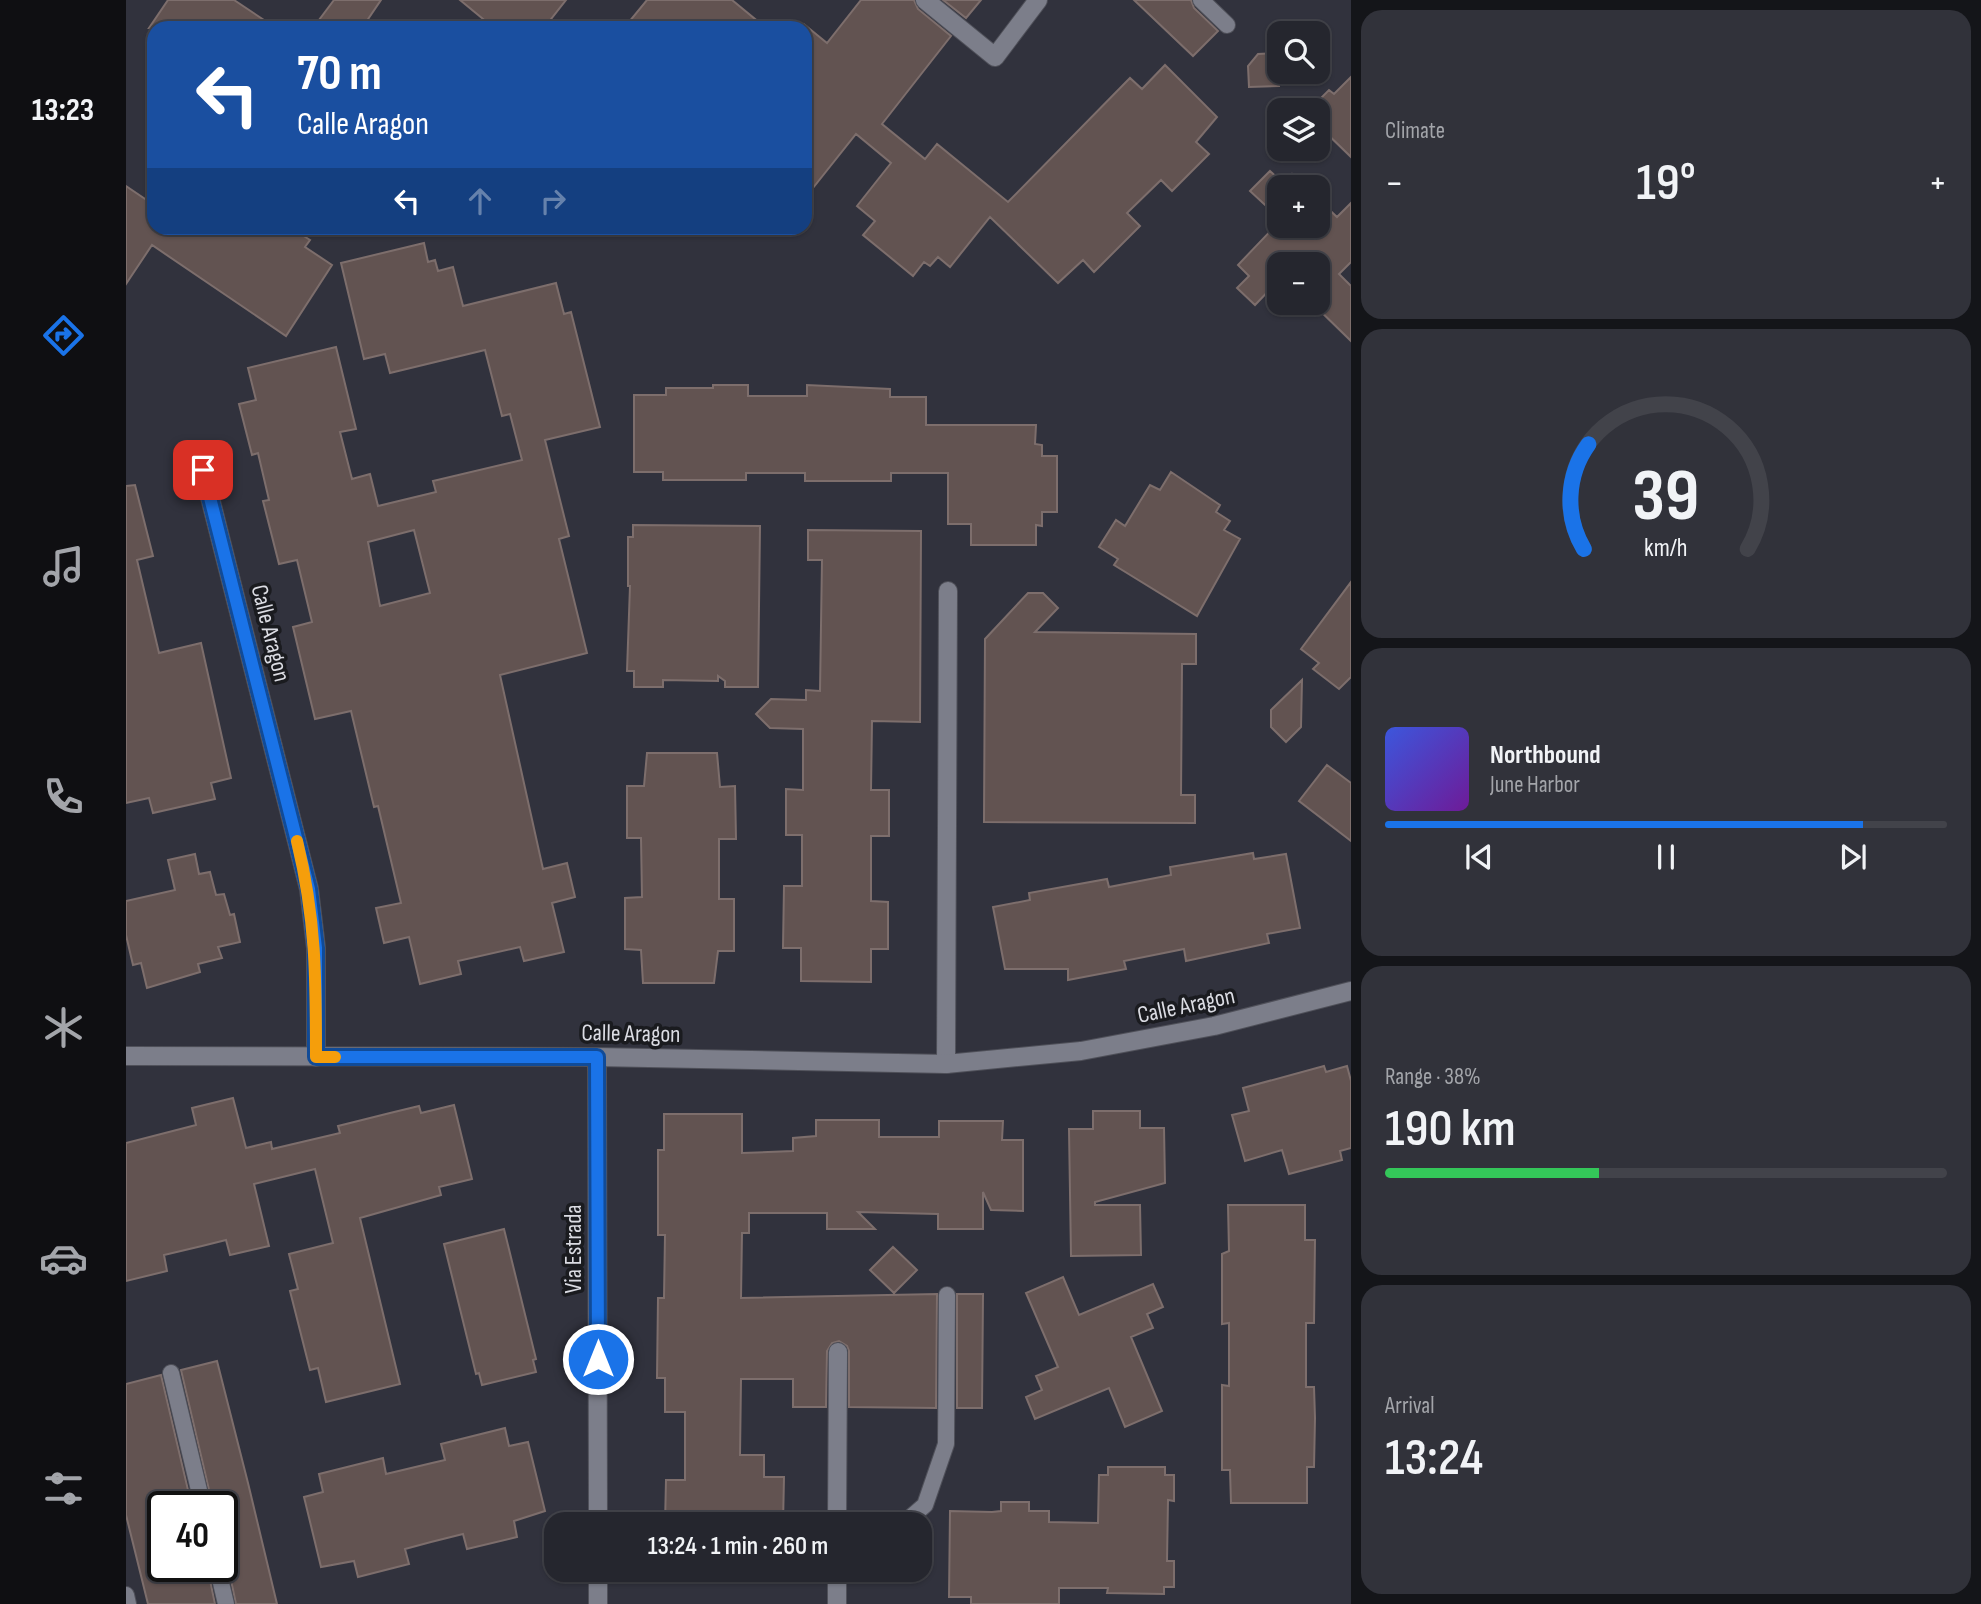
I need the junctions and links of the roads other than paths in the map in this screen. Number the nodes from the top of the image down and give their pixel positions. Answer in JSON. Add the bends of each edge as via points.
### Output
{"nodes":[{"id":1,"x":925,"y":0,"type":"edge"},
{"id":2,"x":1038,"y":0,"type":"edge"},
{"id":3,"x":1201,"y":0,"type":"edge"},
{"id":4,"x":1227,"y":25,"type":"dead end"},
{"id":5,"x":203,"y":470,"type":"dead end"},
{"id":6,"x":948,"y":591,"type":"dead end"},
{"id":7,"x":1351,"y":991,"type":"edge"},
{"id":8,"x":126,"y":1056,"type":"edge"},
{"id":9,"x":316,"y":1057,"type":"junction"},
{"id":10,"x":597,"y":1057,"type":"junction"},
{"id":11,"x":946,"y":1063,"type":"junction"},
{"id":12,"x":947,"y":1295,"type":"dead end"},
{"id":13,"x":838,"y":1352,"type":"dead end"},
{"id":14,"x":171,"y":1373,"type":"dead end"},
{"id":15,"x":199,"y":1491,"type":"edge"},
{"id":16,"x":598,"y":1512,"type":"edge"},
{"id":17,"x":837,"y":1512,"type":"edge"},
{"id":18,"x":917,"y":1512,"type":"edge"},
{"id":19,"x":221,"y":1582,"type":"edge"},
{"id":20,"x":598,"y":1582,"type":"edge"},
{"id":21,"x":837,"y":1582,"type":"edge"},
{"id":22,"x":126,"y":1595,"type":"edge"},
{"id":23,"x":128,"y":1604,"type":"edge"},
{"id":24,"x":226,"y":1604,"type":"edge"},
{"id":25,"x":598,"y":1604,"type":"edge"},
{"id":26,"x":836,"y":1604,"type":"edge"}],
"edges":[{"from":1,"to":2,"type":"street","via":[[995,57]]},
{"from":3,"to":4,"type":"lane"},
{"from":5,"to":9,"type":"street","name":"Calle Aragon","via":[[309,889],[316,948]]},
{"from":6,"to":11,"type":"street"},
{"from":7,"to":11,"type":"street","name":"Calle Aragon","via":[[1214,1026],[1081,1051]]},
{"from":8,"to":9,"type":"street","name":"Calle Aragon"},
{"from":9,"to":10,"type":"street","name":"Calle Aragon"},
{"from":10,"to":11,"type":"street","name":"Calle Aragon"},
{"from":10,"to":16,"type":"street","name":"Via Estrada"},
{"from":12,"to":18,"type":"lane","via":[[946,1444],[925,1505]]},
{"from":13,"to":17,"type":"street"},
{"from":14,"to":15,"type":"lane"},
{"from":19,"to":24,"type":"lane"},
{"from":20,"to":25,"type":"street"},
{"from":21,"to":26,"type":"street"},
{"from":22,"to":23,"type":"lane"}]}
